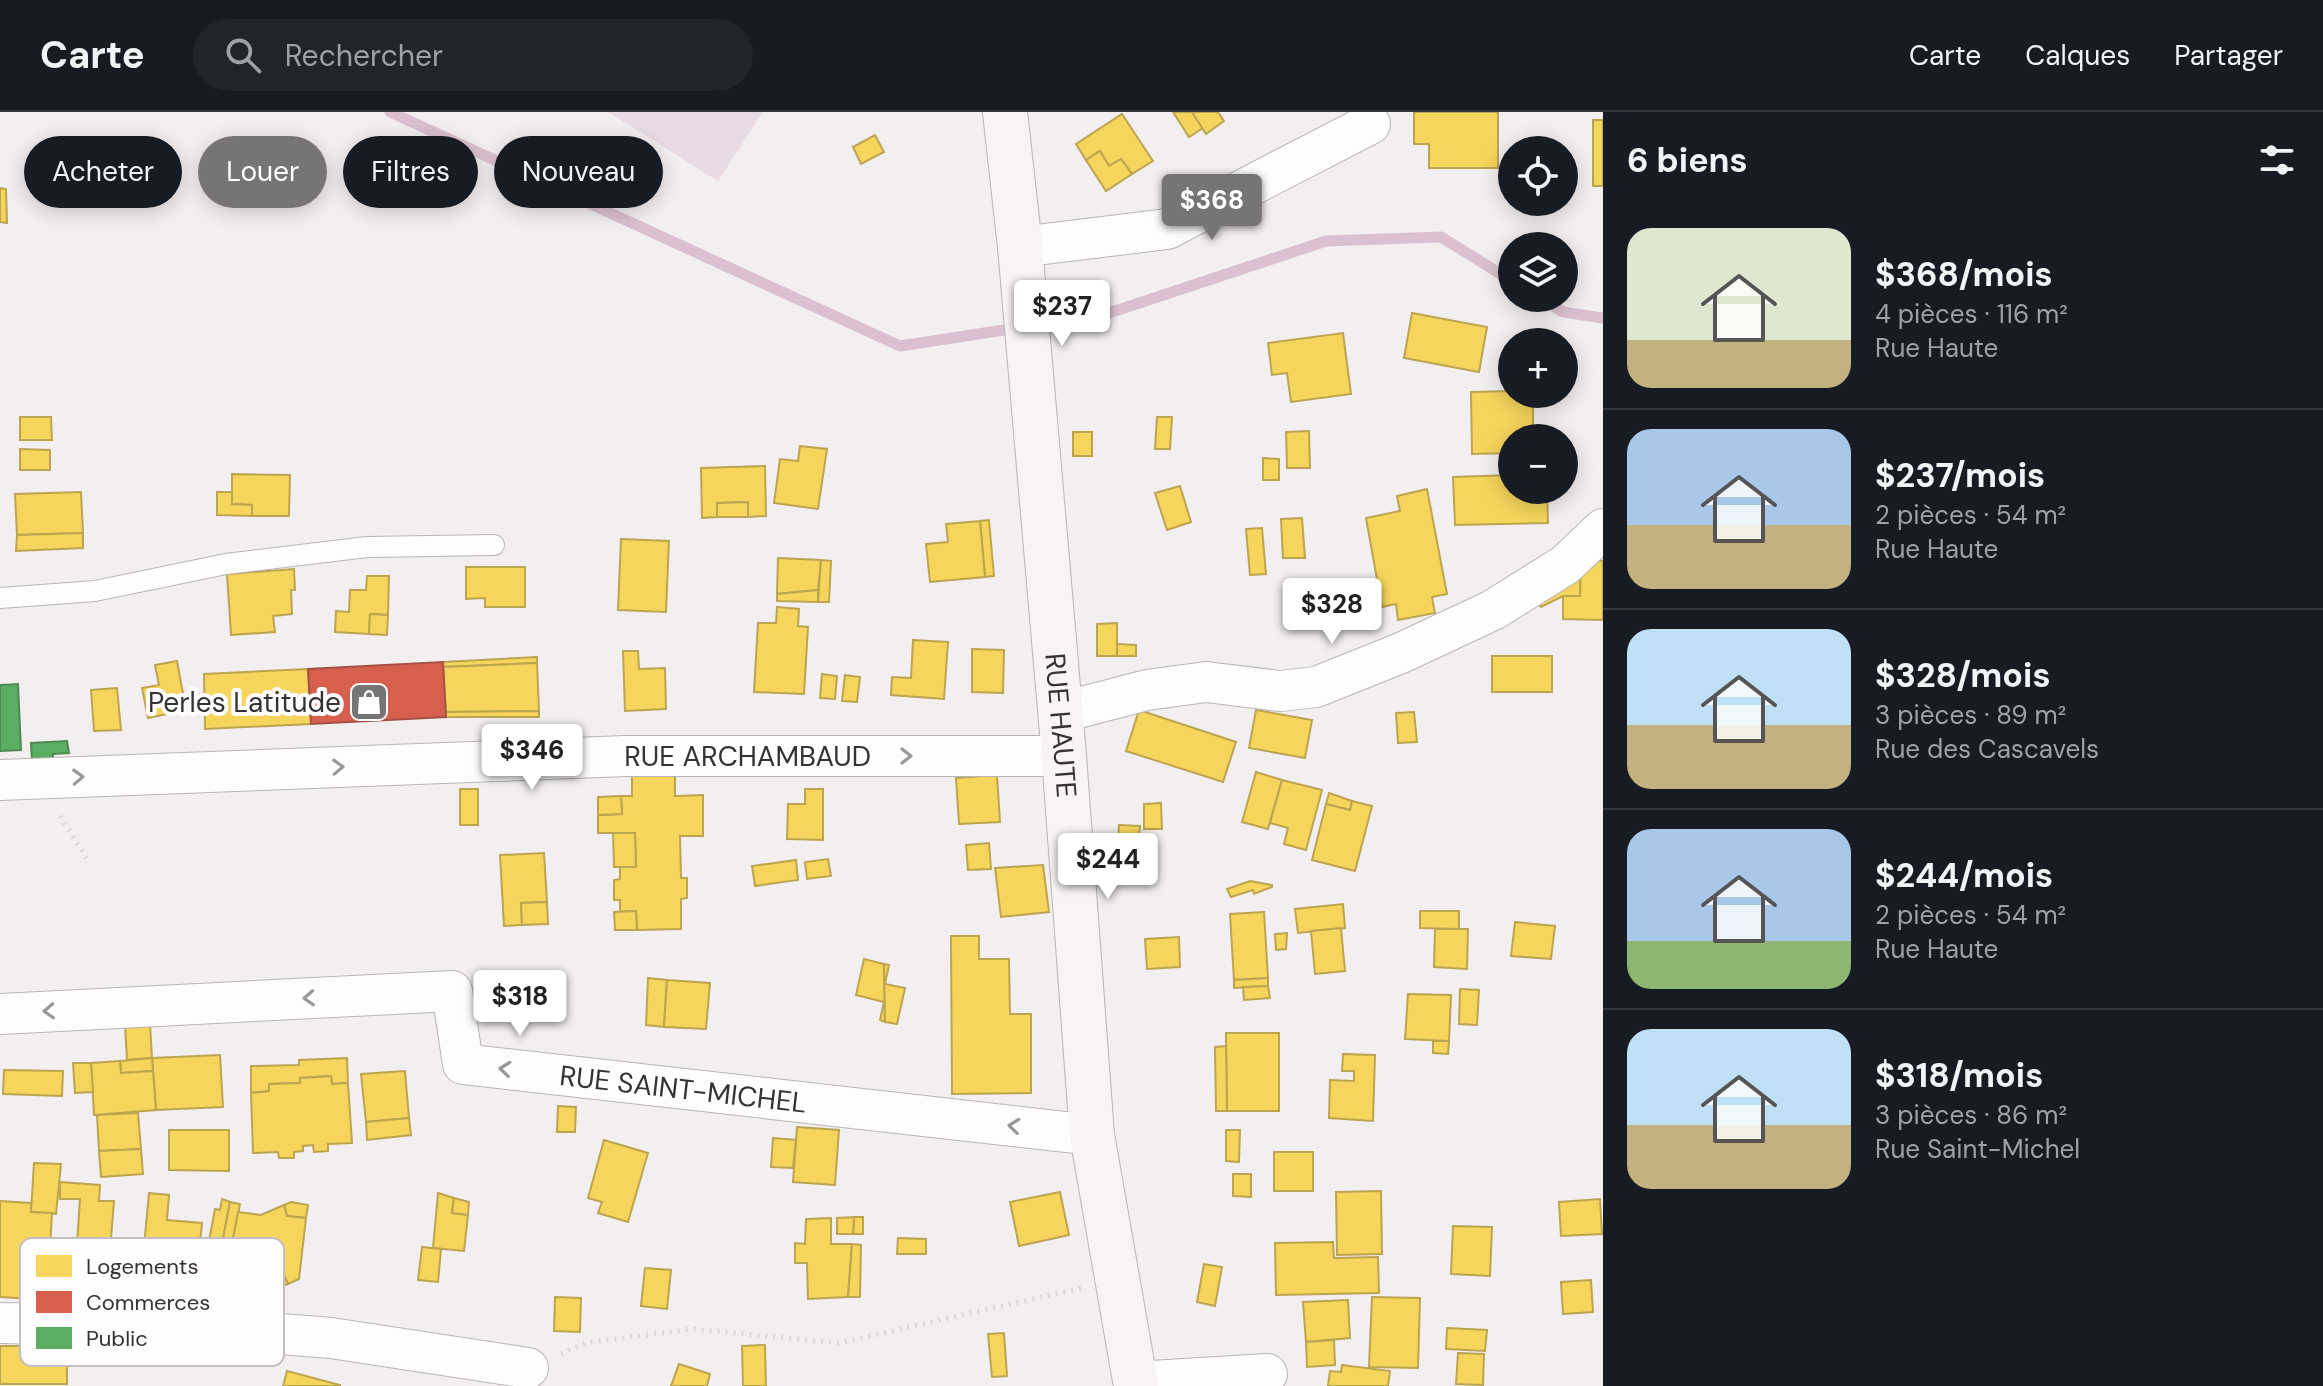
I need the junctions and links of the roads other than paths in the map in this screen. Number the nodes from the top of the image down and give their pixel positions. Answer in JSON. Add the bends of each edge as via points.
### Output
{"nodes":[{"id":1,"x":1005,"y":112,"type":"edge"},
{"id":2,"x":1370,"y":124,"type":"dead end"},
{"id":3,"x":1021,"y":262,"type":"junction"},
{"id":4,"x":1603,"y":529,"type":"edge"},
{"id":5,"x":494,"y":545,"type":"dead end"},
{"id":6,"x":0,"y":598,"type":"edge"},
{"id":7,"x":1061,"y":734,"type":"junction"},
{"id":8,"x":0,"y":780,"type":"edge"},
{"id":9,"x":0,"y":1014,"type":"edge"},
{"id":10,"x":1092,"y":1135,"type":"junction"},
{"id":11,"x":0,"y":1323,"type":"edge"},
{"id":12,"x":20,"y":1323,"type":"edge"},
{"id":13,"x":284,"y":1334,"type":"edge"},
{"id":14,"x":528,"y":1368,"type":"road end"},
{"id":15,"x":1267,"y":1374,"type":"dead end"},
{"id":16,"x":1135,"y":1384,"type":"edge"}],
"edges":[{"from":1,"to":3,"type":"main road","name":"RUE HAUTE"},
{"from":2,"to":3,"type":"street","via":[[1167,229]]},
{"from":3,"to":7,"type":"main road","name":"RUE HAUTE"},
{"from":4,"to":7,"type":"street","name":"RUE ARCHAMBAUD","via":[[1565,565],[1493,610],[1316,687],[1280,691],[1206,682],[1147,690]]},
{"from":5,"to":6,"type":"lane","via":[[367,547],[226,564],[95,591]]},
{"from":8,"to":7,"type":"street","name":"RUE ARCHAMBAUD","one_way":true},
{"from":7,"to":10,"type":"main road","name":"RUE HAUTE"},
{"from":10,"to":9,"type":"street","name":"RUE SAINT-MICHEL","one_way":true,"via":[[463,1064],[452,991]]},
{"from":10,"to":16,"type":"main road","name":"RUE HAUTE"},
{"from":11,"to":12,"type":"street"},
{"from":13,"to":14,"type":"street"},
{"from":15,"to":16,"type":"street"}]}
